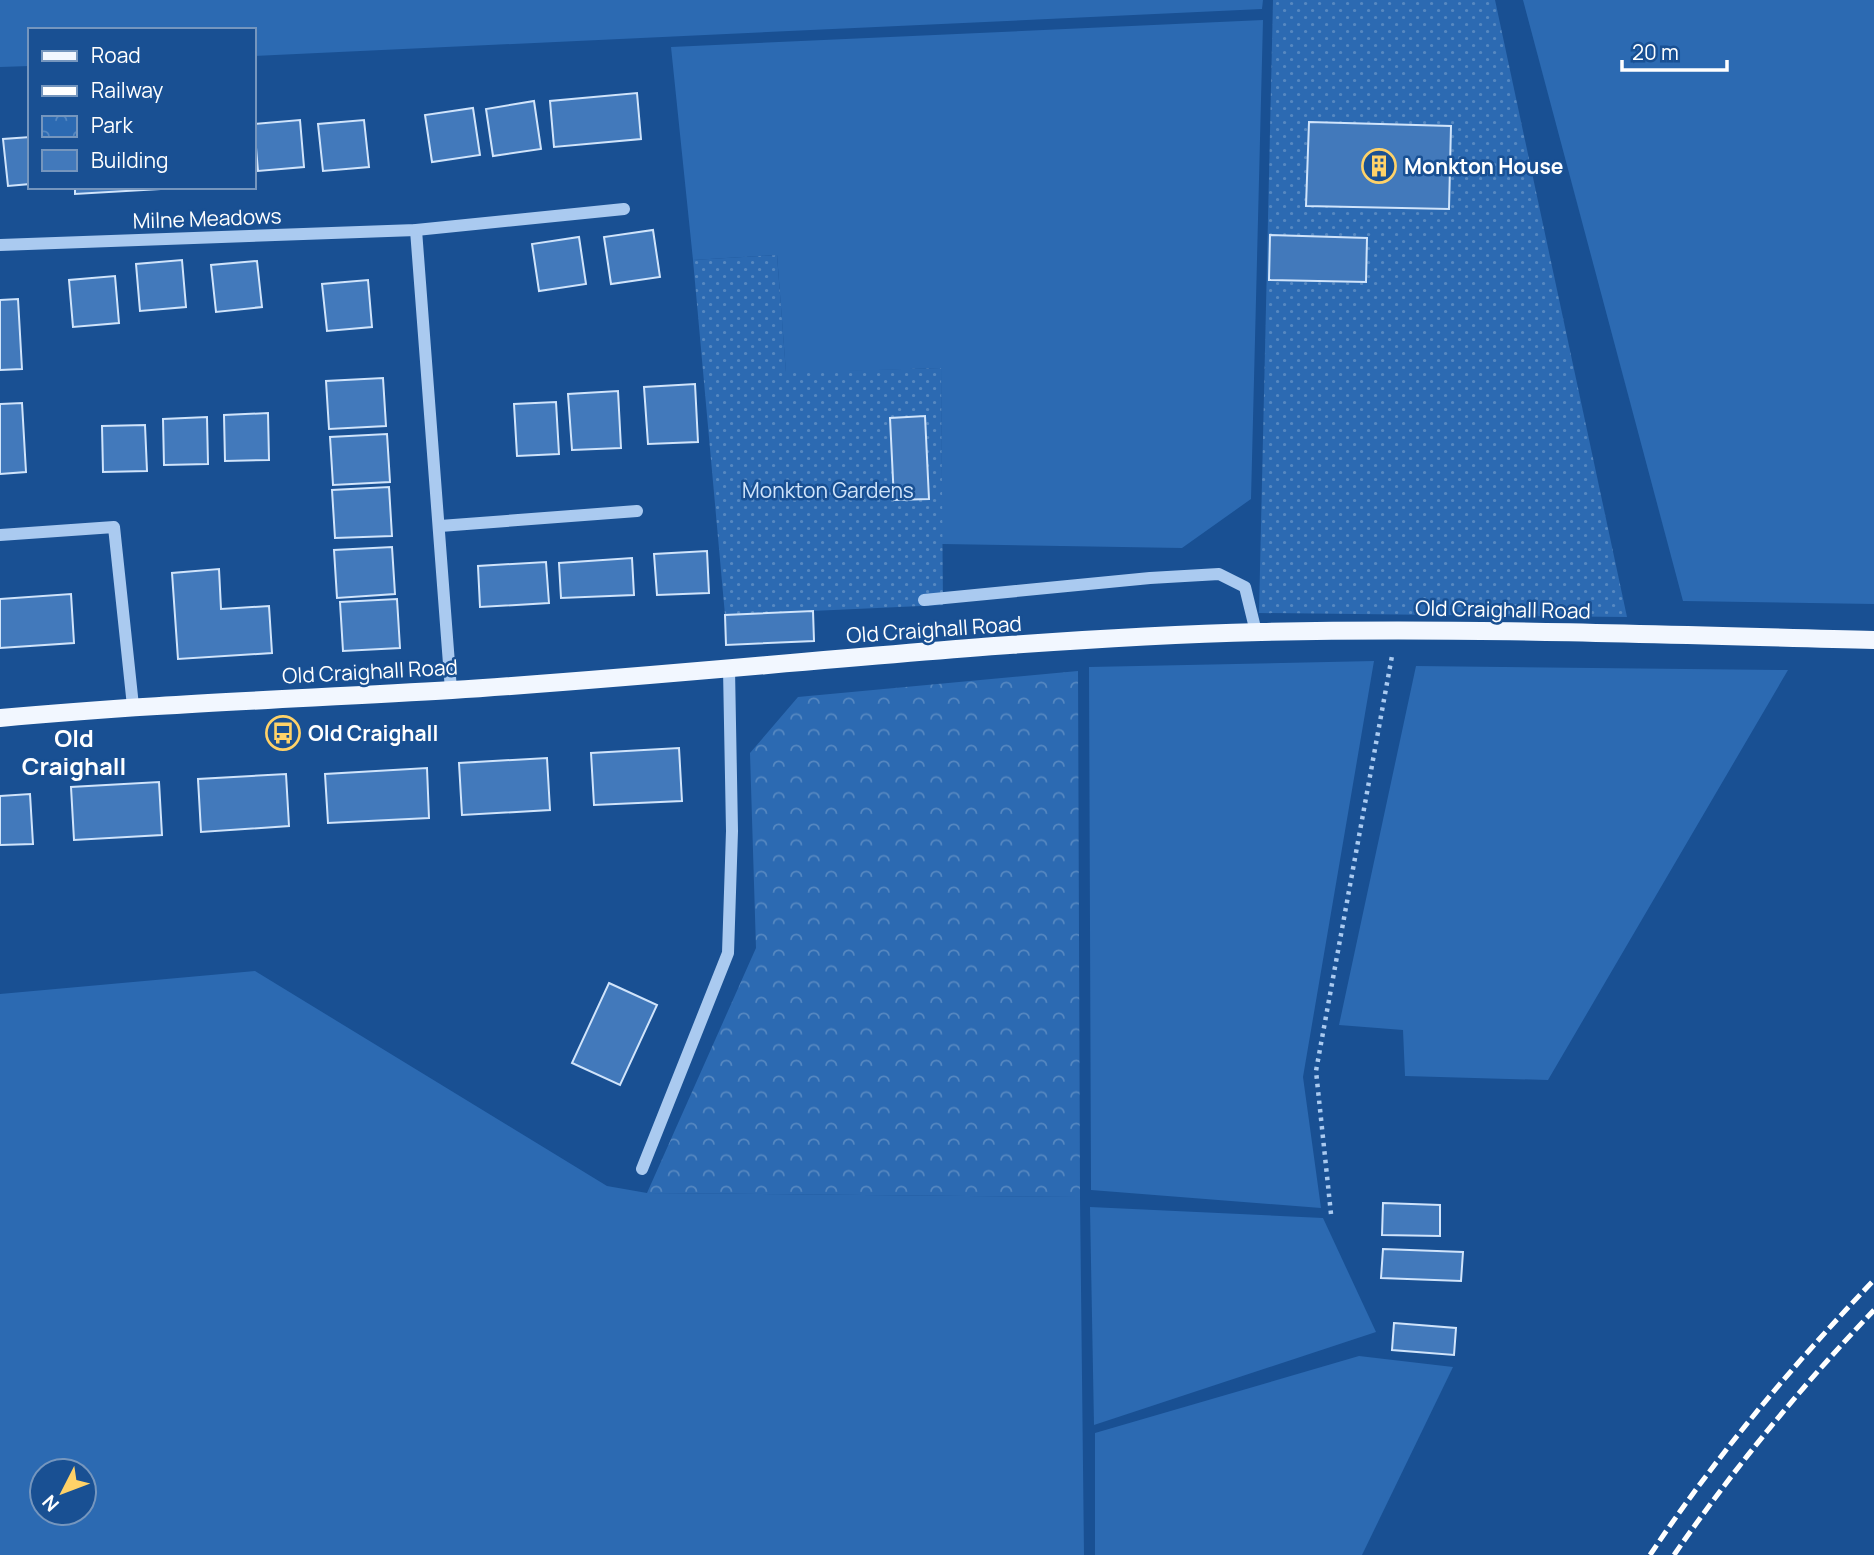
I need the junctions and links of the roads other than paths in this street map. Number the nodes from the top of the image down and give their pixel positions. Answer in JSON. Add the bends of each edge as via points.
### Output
{"nodes":[{"id":1,"x":624,"y":209,"type":"dead end"},
{"id":2,"x":416,"y":230,"type":"junction"},
{"id":3,"x":0,"y":245,"type":"edge"},
{"id":4,"x":638,"y":511,"type":"dead end"},
{"id":5,"x":440,"y":526,"type":"junction"},
{"id":6,"x":0,"y":534,"type":"edge"},
{"id":7,"x":924,"y":600,"type":"dead end"},
{"id":8,"x":1256,"y":632,"type":"junction"},
{"id":9,"x":1874,"y":640,"type":"edge"},
{"id":10,"x":729,"y":669,"type":"junction"},
{"id":11,"x":451,"y":690,"type":"junction"},
{"id":12,"x":133,"y":706,"type":"junction"},
{"id":13,"x":0,"y":718,"type":"edge"},
{"id":14,"x":642,"y":1170,"type":"dead end"}],
"edges":[{"from":1,"to":2,"type":"street","name":"Milne Meadows"},
{"from":2,"to":3,"type":"street","name":"Milne Meadows"},
{"from":2,"to":5,"type":"street"},
{"from":4,"to":5,"type":"street"},
{"from":5,"to":11,"type":"street"},
{"from":6,"to":12,"type":"street","via":[[114,527]]},
{"from":7,"to":8,"type":"street","via":[[1219,574],[1245,587]]},
{"from":8,"to":9,"type":"main road","name":"Old Craighall Road","via":[[1397,630]]},
{"from":8,"to":10,"type":"main road","name":"Old Craighall Road","via":[[905,652]]},
{"from":10,"to":11,"type":"main road","name":"Old Craighall Road"},
{"from":10,"to":14,"type":"street","via":[[732,831],[728,953]]},
{"from":11,"to":12,"type":"main road","name":"Old Craighall Road"},
{"from":12,"to":13,"type":"main road","name":"Old Craighall Road"}]}
